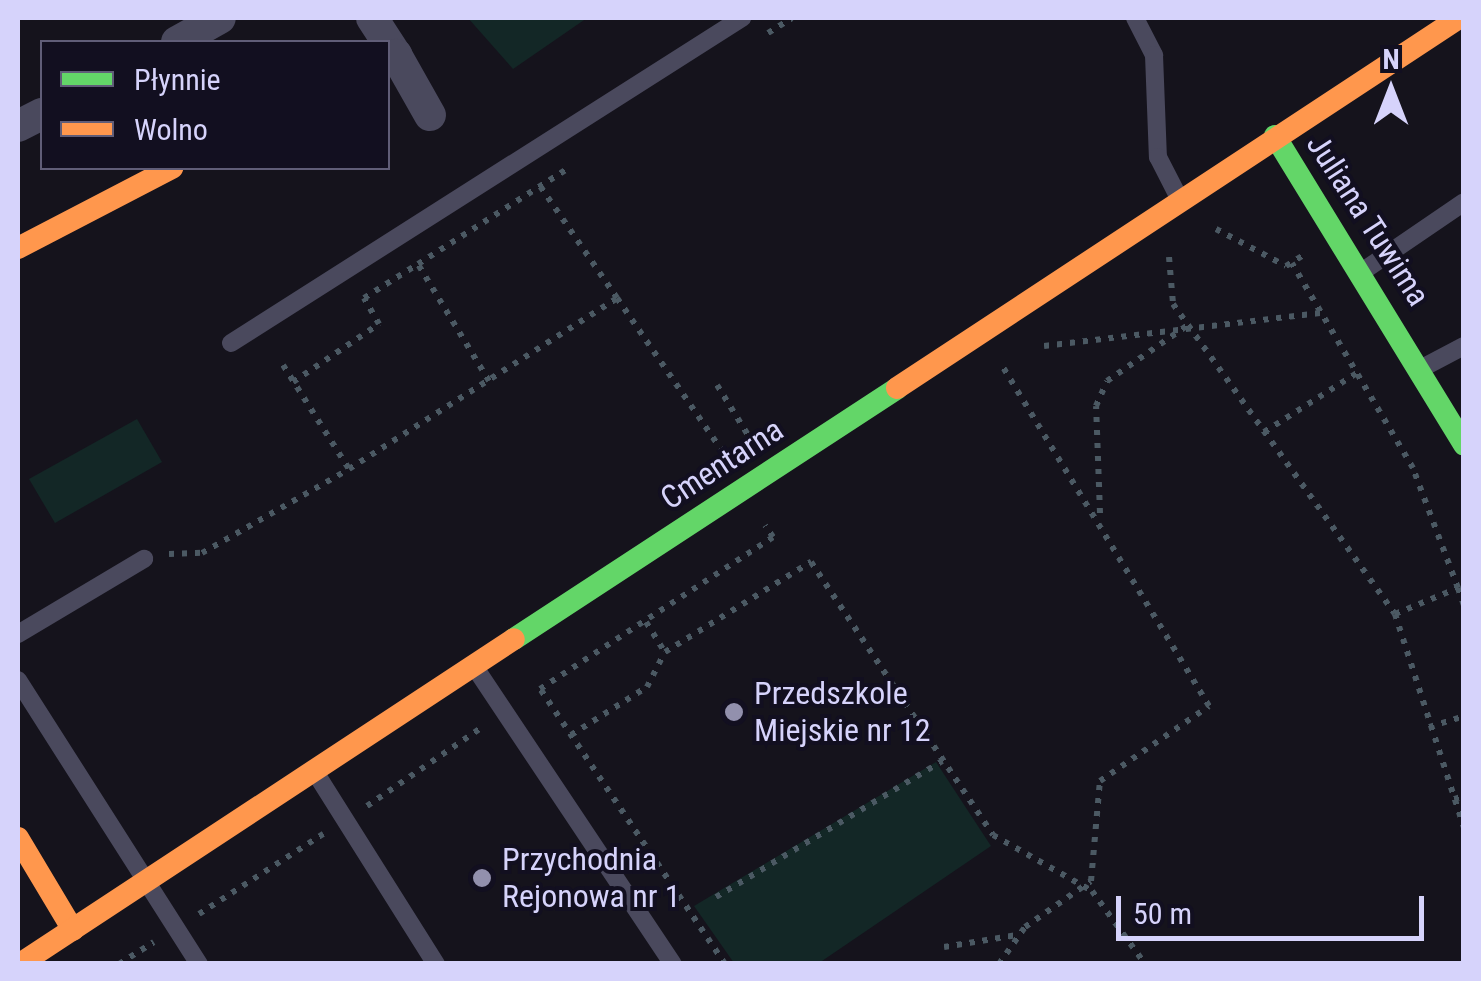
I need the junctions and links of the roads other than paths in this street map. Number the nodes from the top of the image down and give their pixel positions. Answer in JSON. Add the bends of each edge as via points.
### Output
{"nodes":[{"id":1,"x":220,"y":18,"type":"edge"},
{"id":2,"x":742,"y":18,"type":"edge"},
{"id":3,"x":1135,"y":18,"type":"edge"},
{"id":4,"x":1459,"y":18,"type":"edge"},
{"id":5,"x":180,"y":40,"type":"edge"},
{"id":6,"x":392,"y":56,"type":"edge"},
{"id":7,"x":430,"y":115,"type":"dead end"},
{"id":8,"x":1275,"y":136,"type":"junction"},
{"id":9,"x":168,"y":170,"type":"edge"},
{"id":10,"x":1179,"y":199,"type":"junction"},
{"id":11,"x":1464,"y":202,"type":"edge"},
{"id":12,"x":18,"y":248,"type":"edge"},
{"id":13,"x":1362,"y":271,"type":"junction"},
{"id":14,"x":231,"y":343,"type":"dead end"},
{"id":15,"x":1464,"y":346,"type":"edge"},
{"id":16,"x":1424,"y":367,"type":"junction"},
{"id":17,"x":1464,"y":445,"type":"edge"},
{"id":18,"x":144,"y":559,"type":"dead end"},
{"id":19,"x":18,"y":634,"type":"edge"},
{"id":20,"x":474,"y":665,"type":"junction"},
{"id":21,"x":18,"y":680,"type":"edge"},
{"id":22,"x":314,"y":772,"type":"junction"},
{"id":23,"x":18,"y":838,"type":"edge"},
{"id":24,"x":146,"y":880,"type":"junction"},
{"id":25,"x":73,"y":930,"type":"junction"},
{"id":26,"x":20,"y":964,"type":"edge"},
{"id":27,"x":199,"y":964,"type":"edge"},
{"id":28,"x":436,"y":964,"type":"edge"},
{"id":29,"x":673,"y":964,"type":"edge"}],
"edges":[{"from":1,"to":5,"type":"street"},
{"from":2,"to":14,"type":"lane"},
{"from":3,"to":10,"type":"lane","via":[[1154,55],[1158,157]]},
{"from":4,"to":8,"type":"street","name":"Cmentarna"},
{"from":6,"to":7,"type":"street"},
{"from":8,"to":10,"type":"street","name":"Cmentarna"},
{"from":8,"to":13,"type":"street","name":"Juliana Tuwima"},
{"from":9,"to":12,"type":"street"},
{"from":10,"to":20,"type":"street","name":"Cmentarna"},
{"from":11,"to":13,"type":"lane"},
{"from":13,"to":16,"type":"street","name":"Juliana Tuwima"},
{"from":15,"to":16,"type":"lane"},
{"from":16,"to":17,"type":"street","name":"Juliana Tuwima"},
{"from":18,"to":19,"type":"lane"},
{"from":20,"to":22,"type":"street","name":"Cmentarna"},
{"from":20,"to":29,"type":"lane"},
{"from":21,"to":24,"type":"lane"},
{"from":22,"to":24,"type":"street","name":"Cmentarna"},
{"from":22,"to":28,"type":"lane"},
{"from":23,"to":25,"type":"street"},
{"from":24,"to":25,"type":"street","name":"Cmentarna"},
{"from":24,"to":27,"type":"lane"},
{"from":25,"to":26,"type":"street","name":"Cmentarna"}]}
